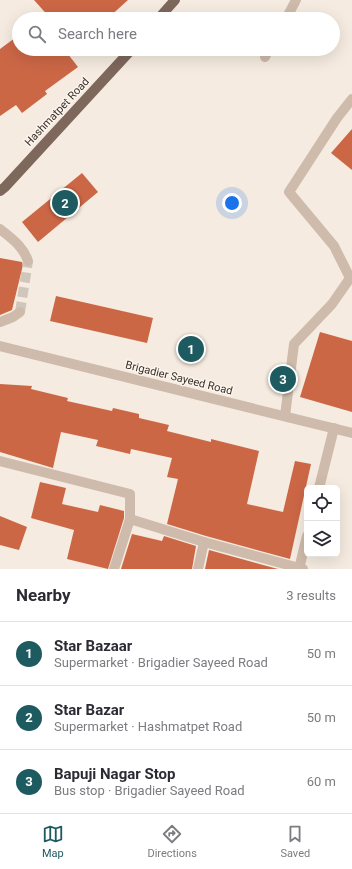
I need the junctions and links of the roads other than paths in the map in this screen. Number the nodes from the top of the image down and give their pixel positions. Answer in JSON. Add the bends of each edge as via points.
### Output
{"nodes":[{"id":1,"x":175,"y":0,"type":"edge"},
{"id":2,"x":296,"y":0,"type":"edge"},
{"id":3,"x":164,"y":12,"type":"edge"},
{"id":4,"x":290,"y":12,"type":"edge"},
{"id":5,"x":126,"y":56,"type":"edge"},
{"id":6,"x":352,"y":99,"type":"edge"},
{"id":7,"x":0,"y":191,"type":"edge"},
{"id":8,"x":0,"y":229,"type":"edge"},
{"id":9,"x":28,"y":261,"type":"tunnel mouth"},
{"id":10,"x":20,"y":312,"type":"dead end"},
{"id":11,"x":0,"y":322,"type":"edge"},
{"id":12,"x":0,"y":346,"type":"edge"},
{"id":13,"x":285,"y":416,"type":"junction"},
{"id":14,"x":334,"y":428,"type":"junction"},
{"id":15,"x":352,"y":433,"type":"edge"},
{"id":16,"x":0,"y":461,"type":"edge"},
{"id":17,"x":320,"y":485,"type":"edge"},
{"id":18,"x":130,"y":519,"type":"junction"},
{"id":19,"x":204,"y":542,"type":"junction"},
{"id":20,"x":304,"y":550,"type":"edge"},
{"id":21,"x":114,"y":569,"type":"edge"},
{"id":22,"x":198,"y":569,"type":"edge"},
{"id":23,"x":300,"y":569,"type":"edge"}],
"edges":[{"from":1,"to":3,"type":"main road"},
{"from":2,"to":4,"type":"street"},
{"from":5,"to":7,"type":"main road","name":"Hashmatpet Road"},
{"from":6,"to":13,"type":"street","via":[[289,192],[334,246],[350,278],[332,304],[294,344]]},
{"from":8,"to":9,"type":"street","via":[[18,245]]},
{"from":10,"to":11,"type":"street"},
{"from":12,"to":13,"type":"street","name":"Brigadier Sayeed Road"},
{"from":13,"to":14,"type":"street","name":"Brigadier Sayeed Road"},
{"from":14,"to":15,"type":"street","name":"Brigadier Sayeed Road"},
{"from":14,"to":17,"type":"street"},
{"from":16,"to":18,"type":"street","via":[[130,494]]},
{"from":18,"to":19,"type":"street"},
{"from":18,"to":21,"type":"street"},
{"from":19,"to":22,"type":"street"},
{"from":19,"to":23,"type":"street"},
{"from":20,"to":23,"type":"street"}]}
